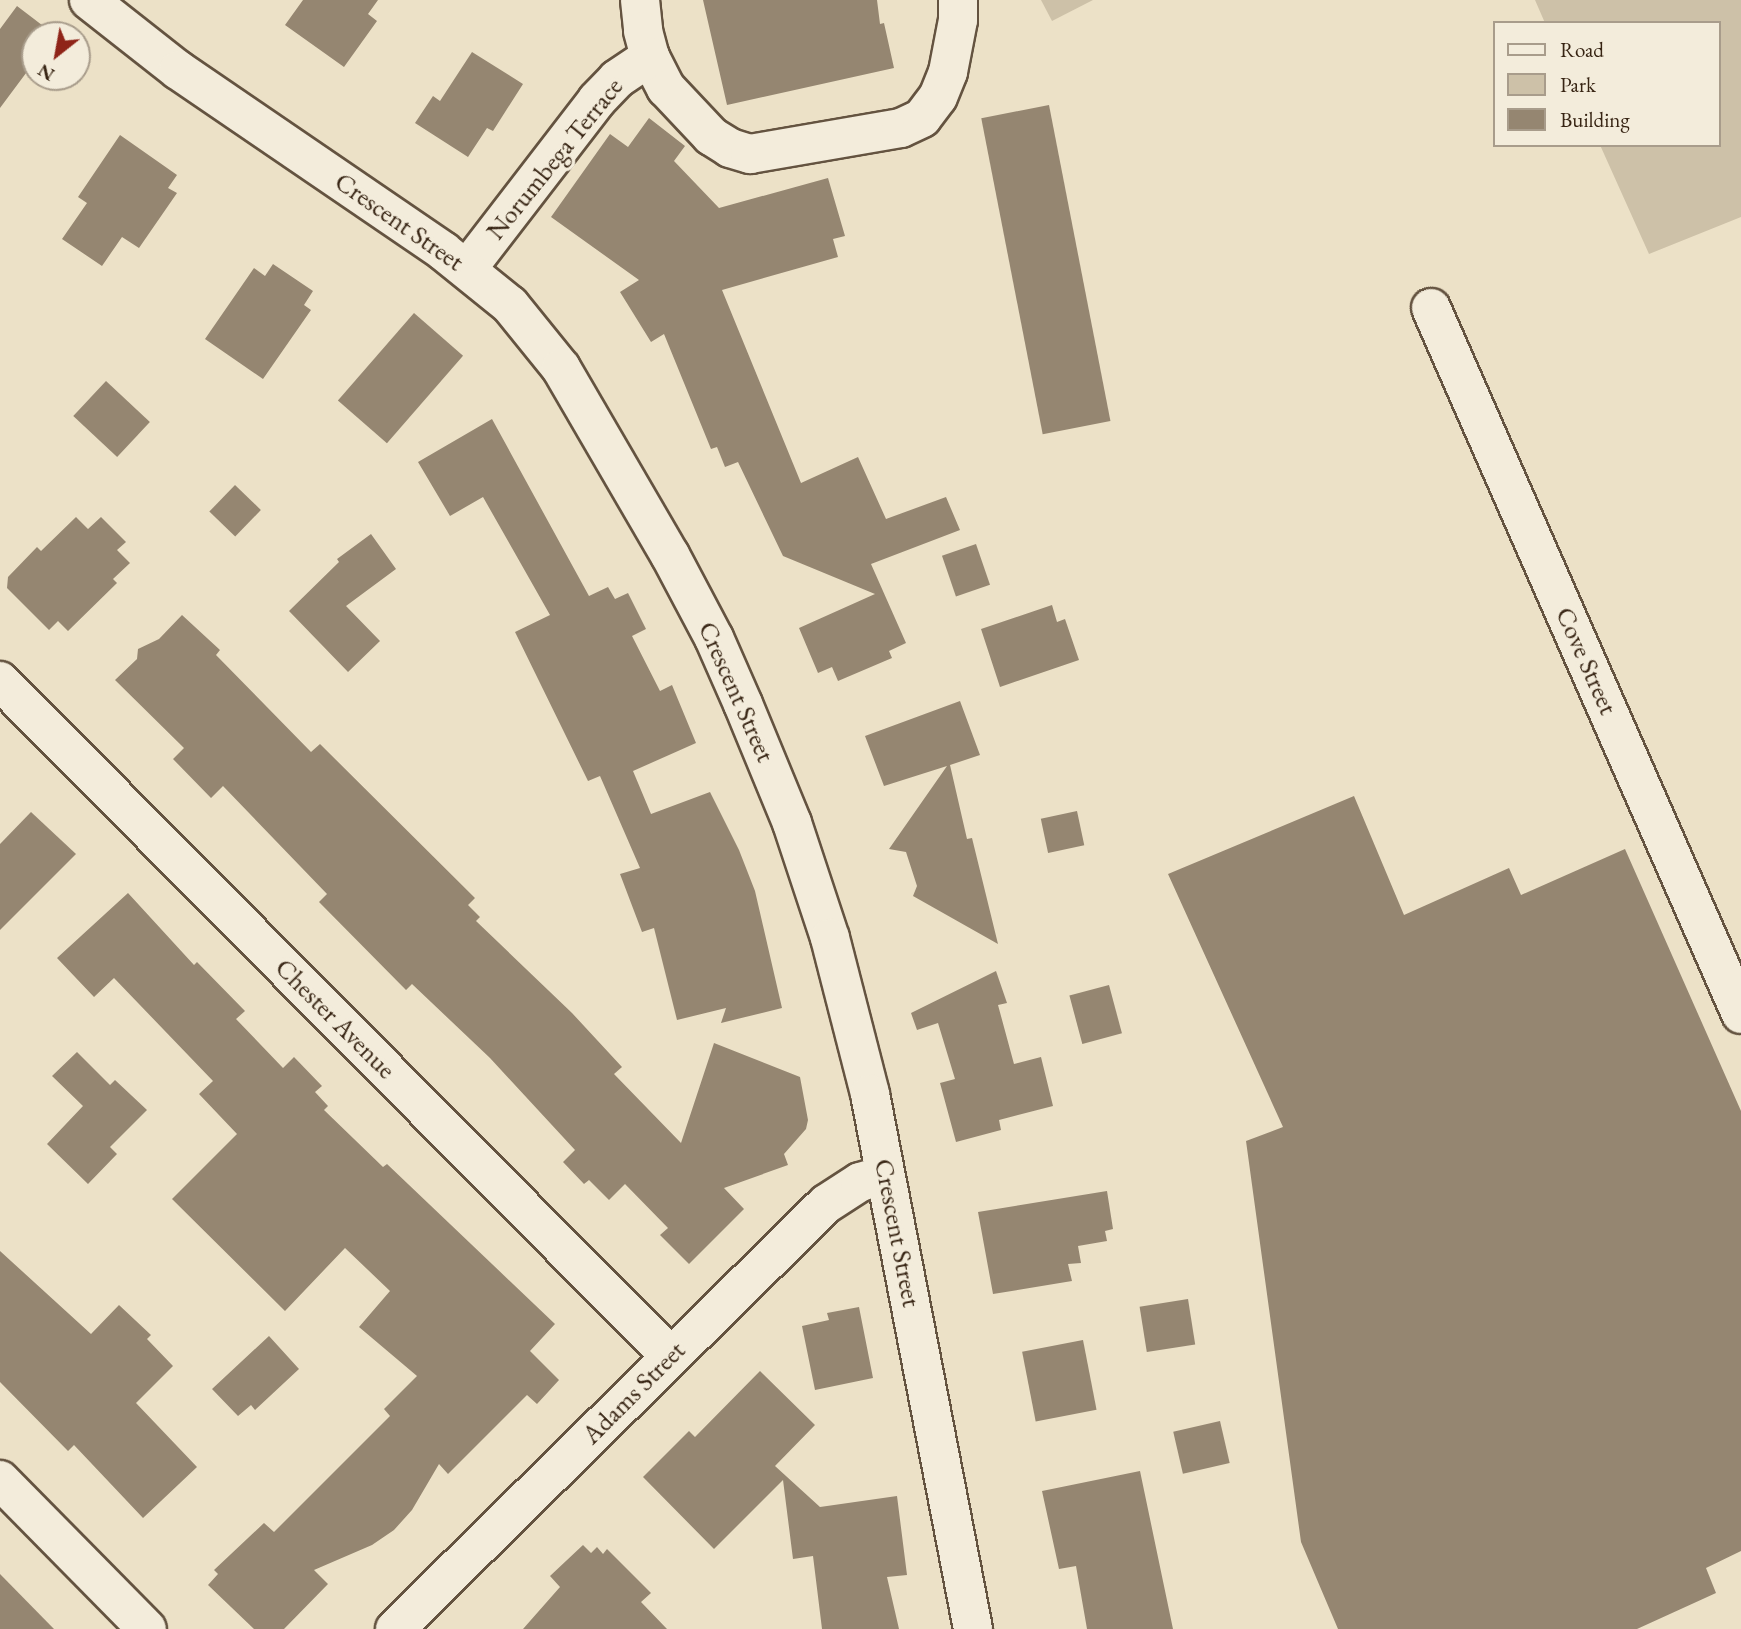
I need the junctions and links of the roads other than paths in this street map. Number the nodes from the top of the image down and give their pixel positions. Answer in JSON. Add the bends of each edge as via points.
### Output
{"nodes":[{"id":1,"x":89,"y":0,"type":"edge"},
{"id":2,"x":639,"y":0,"type":"edge"},
{"id":3,"x":958,"y":0,"type":"edge"},
{"id":4,"x":650,"y":57,"type":"junction"},
{"id":5,"x":467,"y":269,"type":"junction"},
{"id":6,"x":1431,"y":308,"type":"dead end"},
{"id":7,"x":0,"y":681,"type":"edge"},
{"id":8,"x":1741,"y":1014,"type":"edge"},
{"id":9,"x":885,"y":1175,"type":"junction"},
{"id":10,"x":670,"y":1356,"type":"junction"},
{"id":11,"x":0,"y":1480,"type":"edge"},
{"id":12,"x":147,"y":1629,"type":"edge"},
{"id":13,"x":395,"y":1629,"type":"edge"},
{"id":14,"x":973,"y":1629,"type":"edge"}],
"edges":[{"from":1,"to":5,"type":"street","name":"Crescent Street","via":[[178,70]]},
{"from":2,"to":4,"type":"street","name":"Norumbega Terrace"},
{"from":3,"to":4,"type":"street","name":"Norumbega Terrace","via":[[944,85],[922,118],[901,128],[759,154],[739,152],[684,110]]},
{"from":4,"to":5,"type":"street","name":"Norumbega Terrace","via":[[617,79],[597,100]]},
{"from":5,"to":9,"type":"street","name":"Crescent Street","via":[[527,323],[561,368],[637,495],[729,671],[792,822],[820,903],[859,1049]]},
{"from":6,"to":8,"type":"street","name":"Cove Street"},
{"from":7,"to":10,"type":"street","name":"Chester Avenue"},
{"from":9,"to":10,"type":"street","name":"Adams Street","via":[[838,1194]]},
{"from":9,"to":14,"type":"street","name":"Crescent Street"},
{"from":10,"to":13,"type":"street","name":"Adams Street"},
{"from":11,"to":12,"type":"street"}]}
